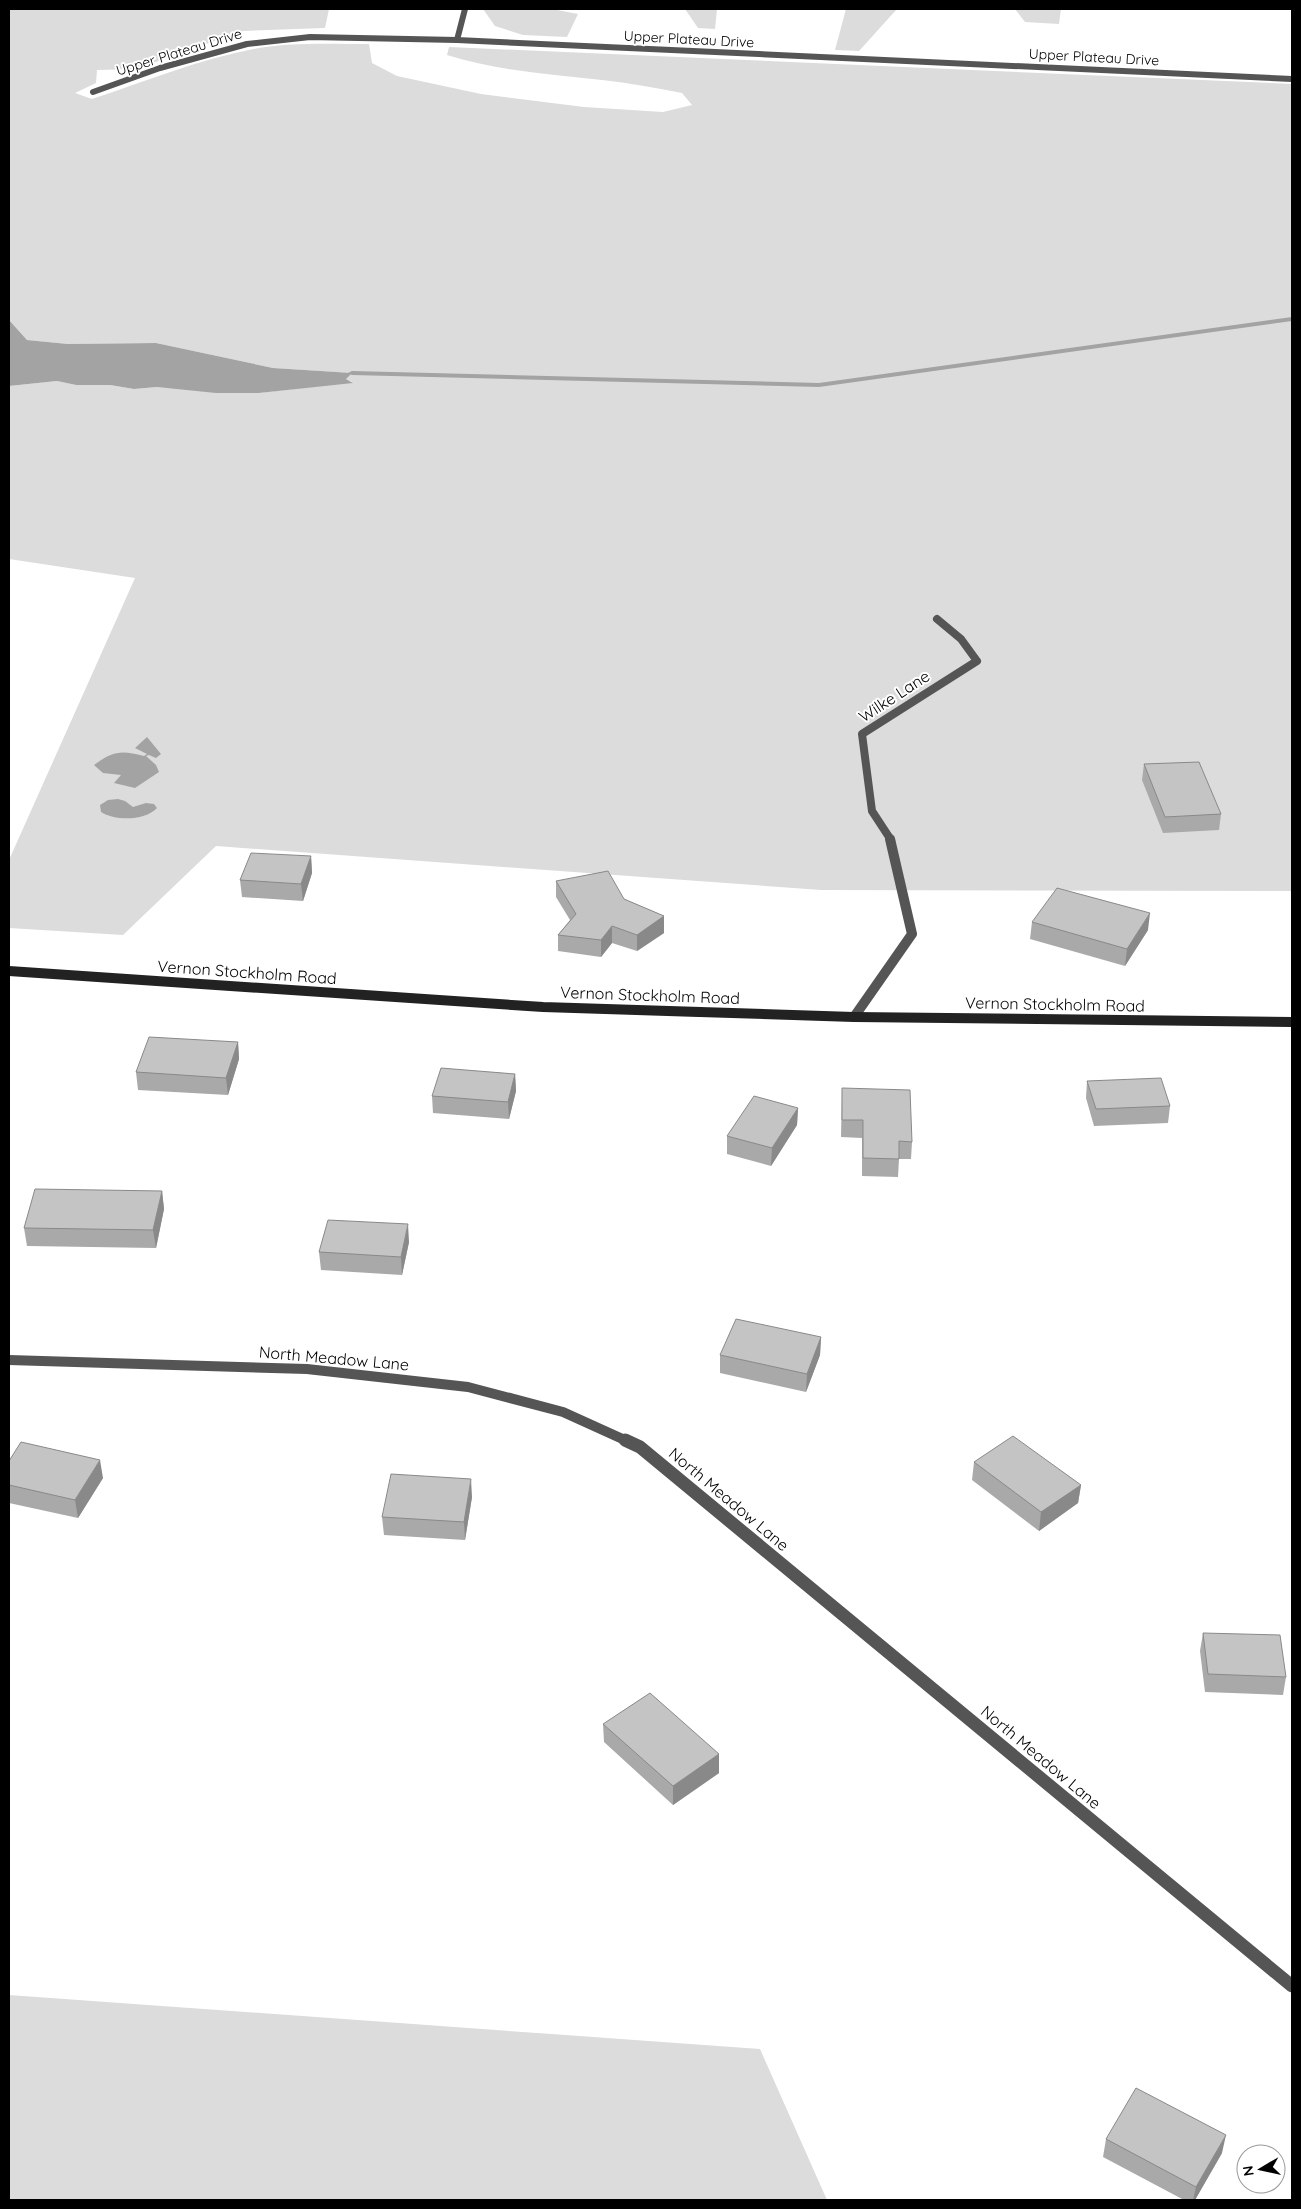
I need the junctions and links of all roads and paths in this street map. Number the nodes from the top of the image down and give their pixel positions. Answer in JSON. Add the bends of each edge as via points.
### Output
{"nodes":[{"id":1,"x":465,"y":9,"type":"edge"},
{"id":2,"x":457,"y":40,"type":"junction"},
{"id":3,"x":1292,"y":79,"type":"edge"},
{"id":4,"x":93,"y":92,"type":"dead end"},
{"id":5,"x":937,"y":619,"type":"dead end"},
{"id":6,"x":9,"y":971,"type":"edge"},
{"id":7,"x":854,"y":1017,"type":"junction"},
{"id":8,"x":1292,"y":1022,"type":"edge"},
{"id":9,"x":9,"y":1360,"type":"edge"},
{"id":10,"x":1292,"y":1986,"type":"edge"}],
"edges":[{"from":1,"to":2,"type":"street"},
{"from":2,"to":3,"type":"street","name":"Upper Plateau Drive"},
{"from":2,"to":4,"type":"street","name":"Upper Plateau Drive","via":[[316,37],[247,44],[160,68]]},
{"from":5,"to":7,"type":"street","name":"Wilke Lane","via":[[961,639],[977,661],[862,734],[872,811],[892,842],[912,934]]},
{"from":6,"to":7,"type":"main road","name":"Vernon Stockholm Road","via":[[543,1007]]},
{"from":7,"to":8,"type":"main road","name":"Vernon Stockholm Road"},
{"from":9,"to":10,"type":"street","name":"North Meadow Lane","via":[[307,1369],[468,1387],[563,1412],[640,1447]]}]}
